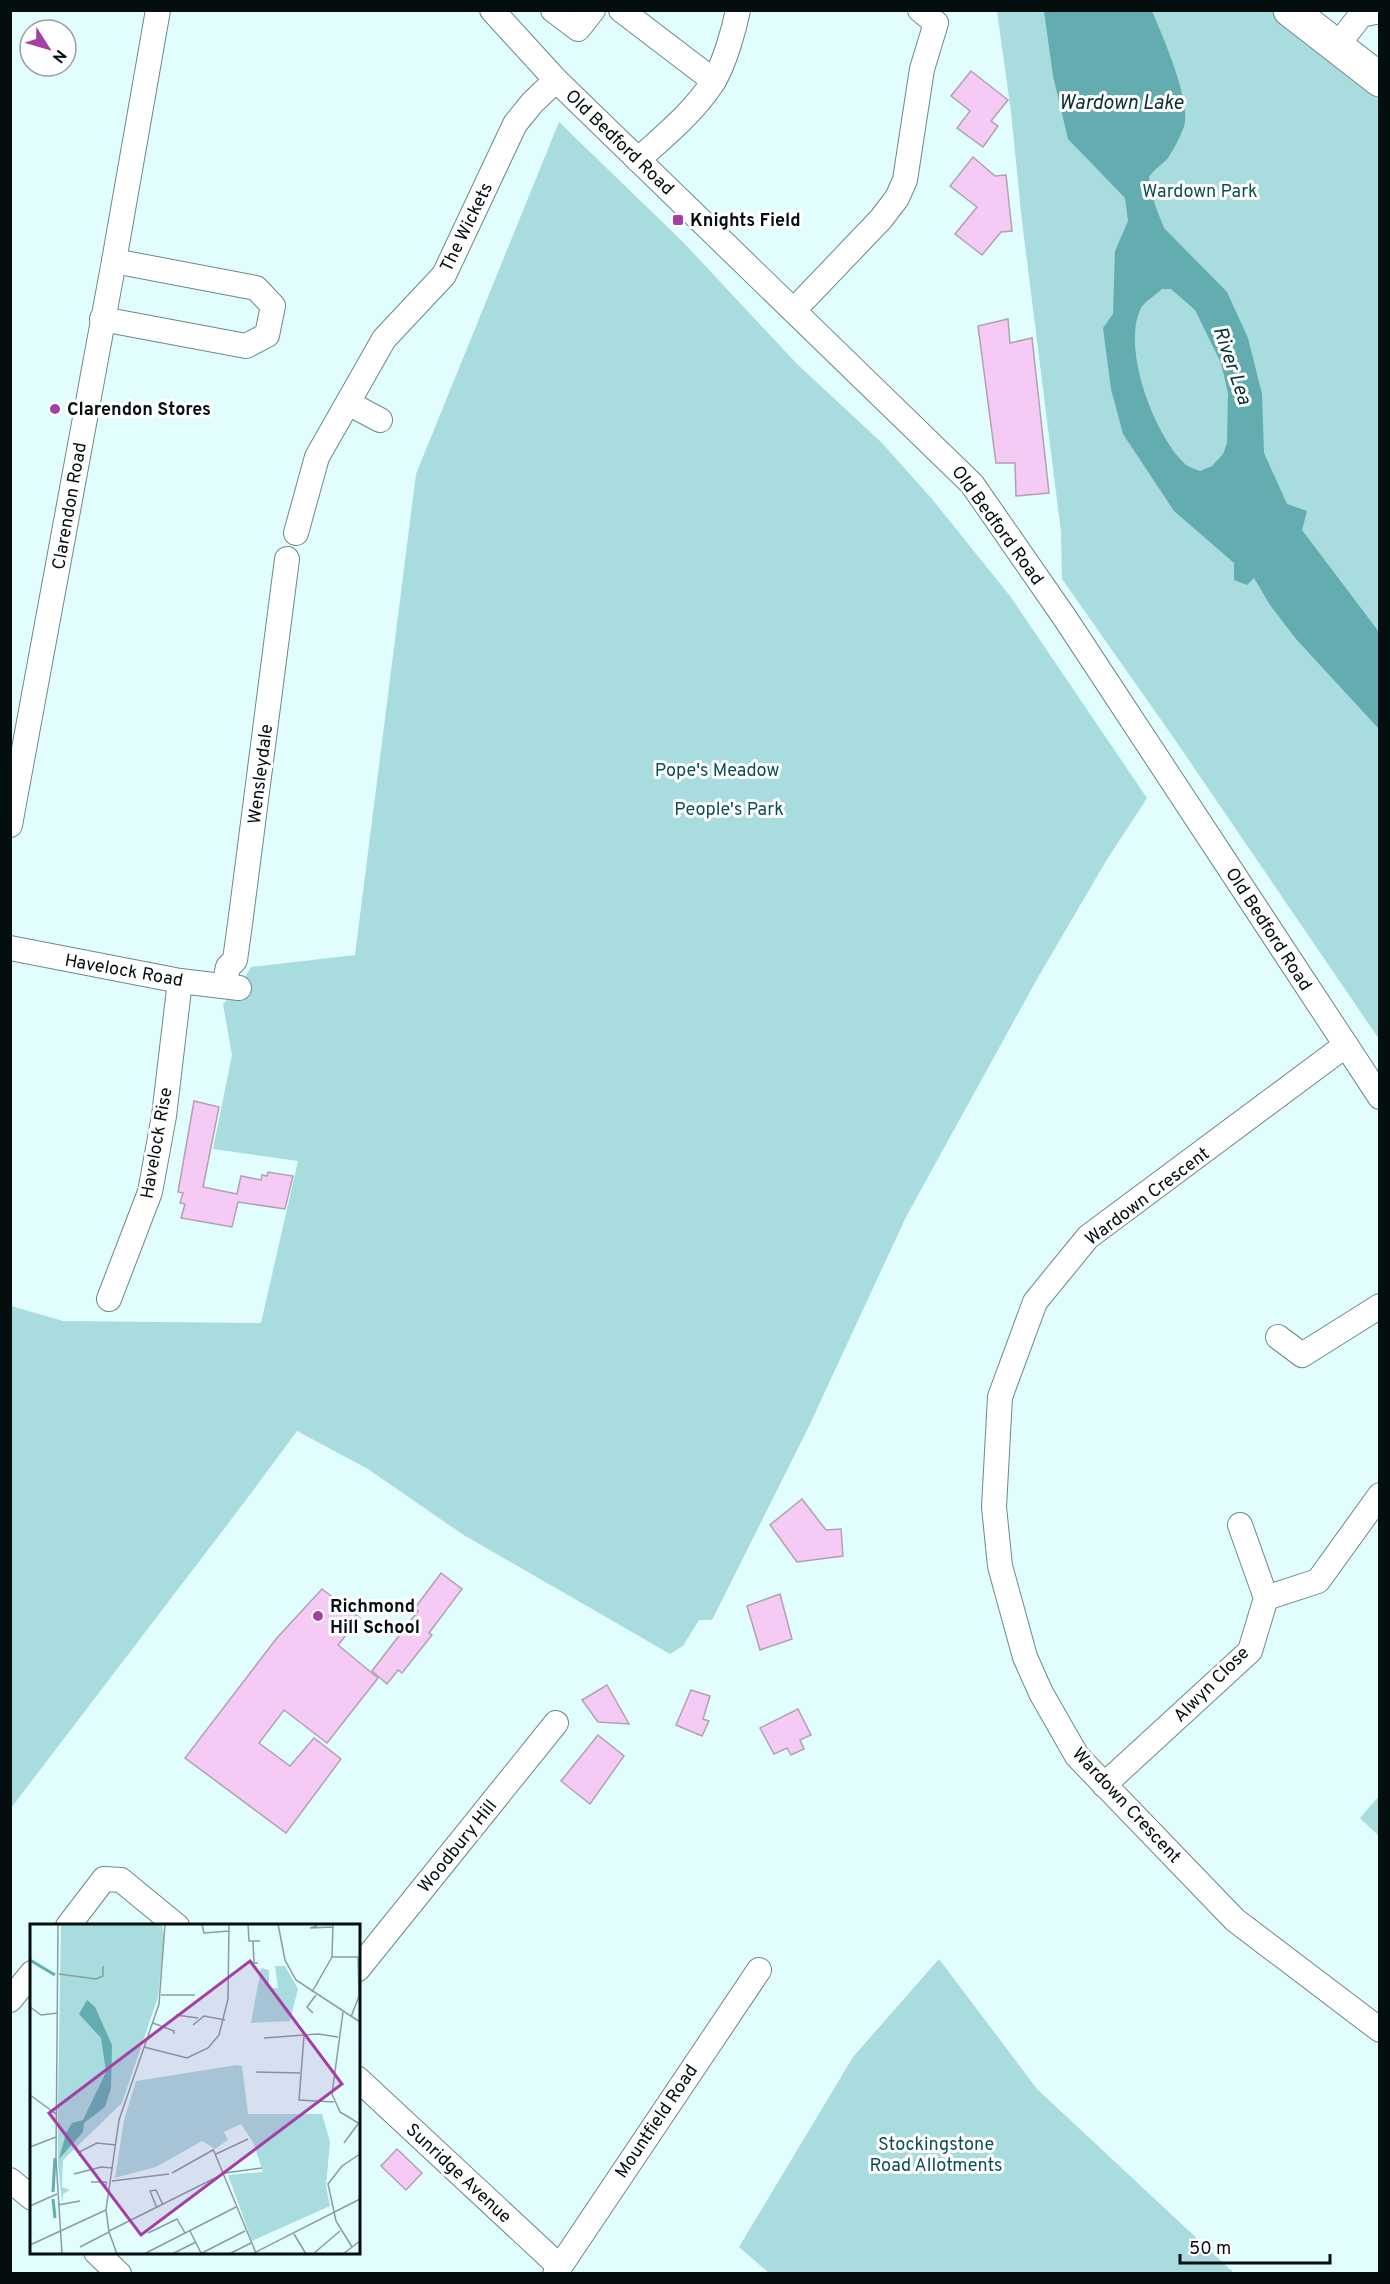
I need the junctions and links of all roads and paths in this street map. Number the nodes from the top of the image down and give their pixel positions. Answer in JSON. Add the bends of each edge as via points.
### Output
{"nodes":[{"id":1,"x":158,"y":10,"type":"edge"},
{"id":2,"x":492,"y":10,"type":"edge"},
{"id":3,"x":553,"y":10,"type":"edge"},
{"id":4,"x":593,"y":10,"type":"edge"},
{"id":5,"x":621,"y":10,"type":"edge"},
{"id":6,"x":738,"y":10,"type":"edge"},
{"id":7,"x":920,"y":10,"type":"edge"},
{"id":8,"x":1290,"y":10,"type":"edge"},
{"id":9,"x":1380,"y":11,"type":"edge"},
{"id":10,"x":1336,"y":47,"type":"junction"},
{"id":11,"x":556,"y":80,"type":"junction"},
{"id":12,"x":1380,"y":80,"type":"edge"},
{"id":13,"x":714,"y":81,"type":"junction"},
{"id":14,"x":638,"y":160,"type":"junction"},
{"id":15,"x":114,"y":261,"type":"junction"},
{"id":16,"x":794,"y":310,"type":"junction"},
{"id":17,"x":102,"y":319,"type":"junction"},
{"id":18,"x":348,"y":403,"type":"junction"},
{"id":19,"x":380,"y":420,"type":"dead end"},
{"id":20,"x":296,"y":532,"type":"dead end"},
{"id":21,"x":287,"y":559,"type":"dead end"},
{"id":22,"x":10,"y":825,"type":"edge"},
{"id":23,"x":10,"y":948,"type":"edge"},
{"id":24,"x":180,"y":981,"type":"junction"},
{"id":25,"x":231,"y":987,"type":"joint"},
{"id":26,"x":1346,"y":1045,"type":"junction"},
{"id":27,"x":1380,"y":1097,"type":"edge"},
{"id":28,"x":109,"y":1299,"type":"dead end"},
{"id":29,"x":1380,"y":1306,"type":"edge"},
{"id":30,"x":1278,"y":1337,"type":"dead end"},
{"id":31,"x":1380,"y":1495,"type":"edge"},
{"id":32,"x":1240,"y":1525,"type":"dead end"},
{"id":33,"x":1266,"y":1598,"type":"junction"},
{"id":34,"x":556,"y":1723,"type":"dead end"},
{"id":35,"x":1104,"y":1785,"type":"junction"},
{"id":36,"x":70,"y":1924,"type":"edge"},
{"id":37,"x":175,"y":1924,"type":"edge"},
{"id":38,"x":360,"y":1967,"type":"edge"},
{"id":39,"x":759,"y":1970,"type":"dead end"},
{"id":40,"x":30,"y":1975,"type":"edge"},
{"id":41,"x":10,"y":2000,"type":"edge"},
{"id":42,"x":1380,"y":2030,"type":"edge"},
{"id":43,"x":360,"y":2081,"type":"edge"},
{"id":44,"x":10,"y":2180,"type":"edge"},
{"id":45,"x":30,"y":2196,"type":"edge"},
{"id":46,"x":97,"y":2254,"type":"edge"},
{"id":47,"x":557,"y":2270,"type":"edge"},
{"id":48,"x":120,"y":2274,"type":"edge"}],
"edges":[{"from":1,"to":15,"type":"street","name":"Clarendon Road"},
{"from":2,"to":11,"type":"street","name":"Old Bedford Road"},
{"from":3,"to":4,"type":"street","via":[[578,29]]},
{"from":5,"to":13,"type":"street"},
{"from":6,"to":13,"type":"street"},
{"from":7,"to":16,"type":"street","via":[[936,23],[922,69],[905,180],[881,219]]},
{"from":8,"to":10,"type":"highway"},
{"from":9,"to":10,"type":"street","via":[[1361,15]]},
{"from":10,"to":12,"type":"highway"},
{"from":11,"to":14,"type":"street","name":"Old Bedford Road"},
{"from":11,"to":18,"type":"street","name":"The Wickets","via":[[515,124],[444,275],[384,339]]},
{"from":13,"to":14,"type":"street","via":[[683,118]]},
{"from":14,"to":16,"type":"street","name":"Old Bedford Road"},
{"from":15,"to":17,"type":"street","name":"Clarendon Road"},
{"from":15,"to":17,"type":"street","via":[[256,288],[273,306],[272,315],[267,334],[246,346]]},
{"from":16,"to":26,"type":"street","name":"Old Bedford Road","via":[[972,484],[1065,618]]},
{"from":17,"to":22,"type":"street","name":"Clarendon Road"},
{"from":18,"to":19,"type":"street"},
{"from":18,"to":20,"type":"street","name":"The Wickets","via":[[317,457]]},
{"from":21,"to":25,"type":"street","name":"Wensleydale","via":[[235,960],[228,967]]},
{"from":23,"to":24,"type":"street","name":"Havelock Road"},
{"from":24,"to":25,"type":"street","name":"Havelock Road"},
{"from":24,"to":28,"type":"street","name":"Havelock Rise","via":[[164,1116],[150,1192]]},
{"from":26,"to":27,"type":"street","name":"Old Bedford Road"},
{"from":26,"to":35,"type":"street","name":"Wardown Crescent","via":[[1088,1238],[1035,1302],[1000,1397],[994,1507],[1000,1566],[1010,1607],[1041,1693],[1077,1756]]},
{"from":29,"to":30,"type":"street","via":[[1302,1355]]},
{"from":31,"to":33,"type":"street","via":[[1318,1581]]},
{"from":32,"to":33,"type":"street"},
{"from":33,"to":35,"type":"street","name":"Alwyn Close","via":[[1250,1651]]},
{"from":34,"to":38,"type":"street","name":"Woodbury Hill"},
{"from":35,"to":42,"type":"street","name":"Wardown Crescent","via":[[1235,1920]]},
{"from":36,"to":37,"type":"street","via":[[104,1879],[121,1880]]},
{"from":39,"to":47,"type":"street","name":"Mountfield Road"},
{"from":40,"to":41,"type":"street"},
{"from":43,"to":47,"type":"street","name":"Sunridge Avenue"},
{"from":44,"to":45,"type":"street"},
{"from":46,"to":48,"type":"street"}]}
